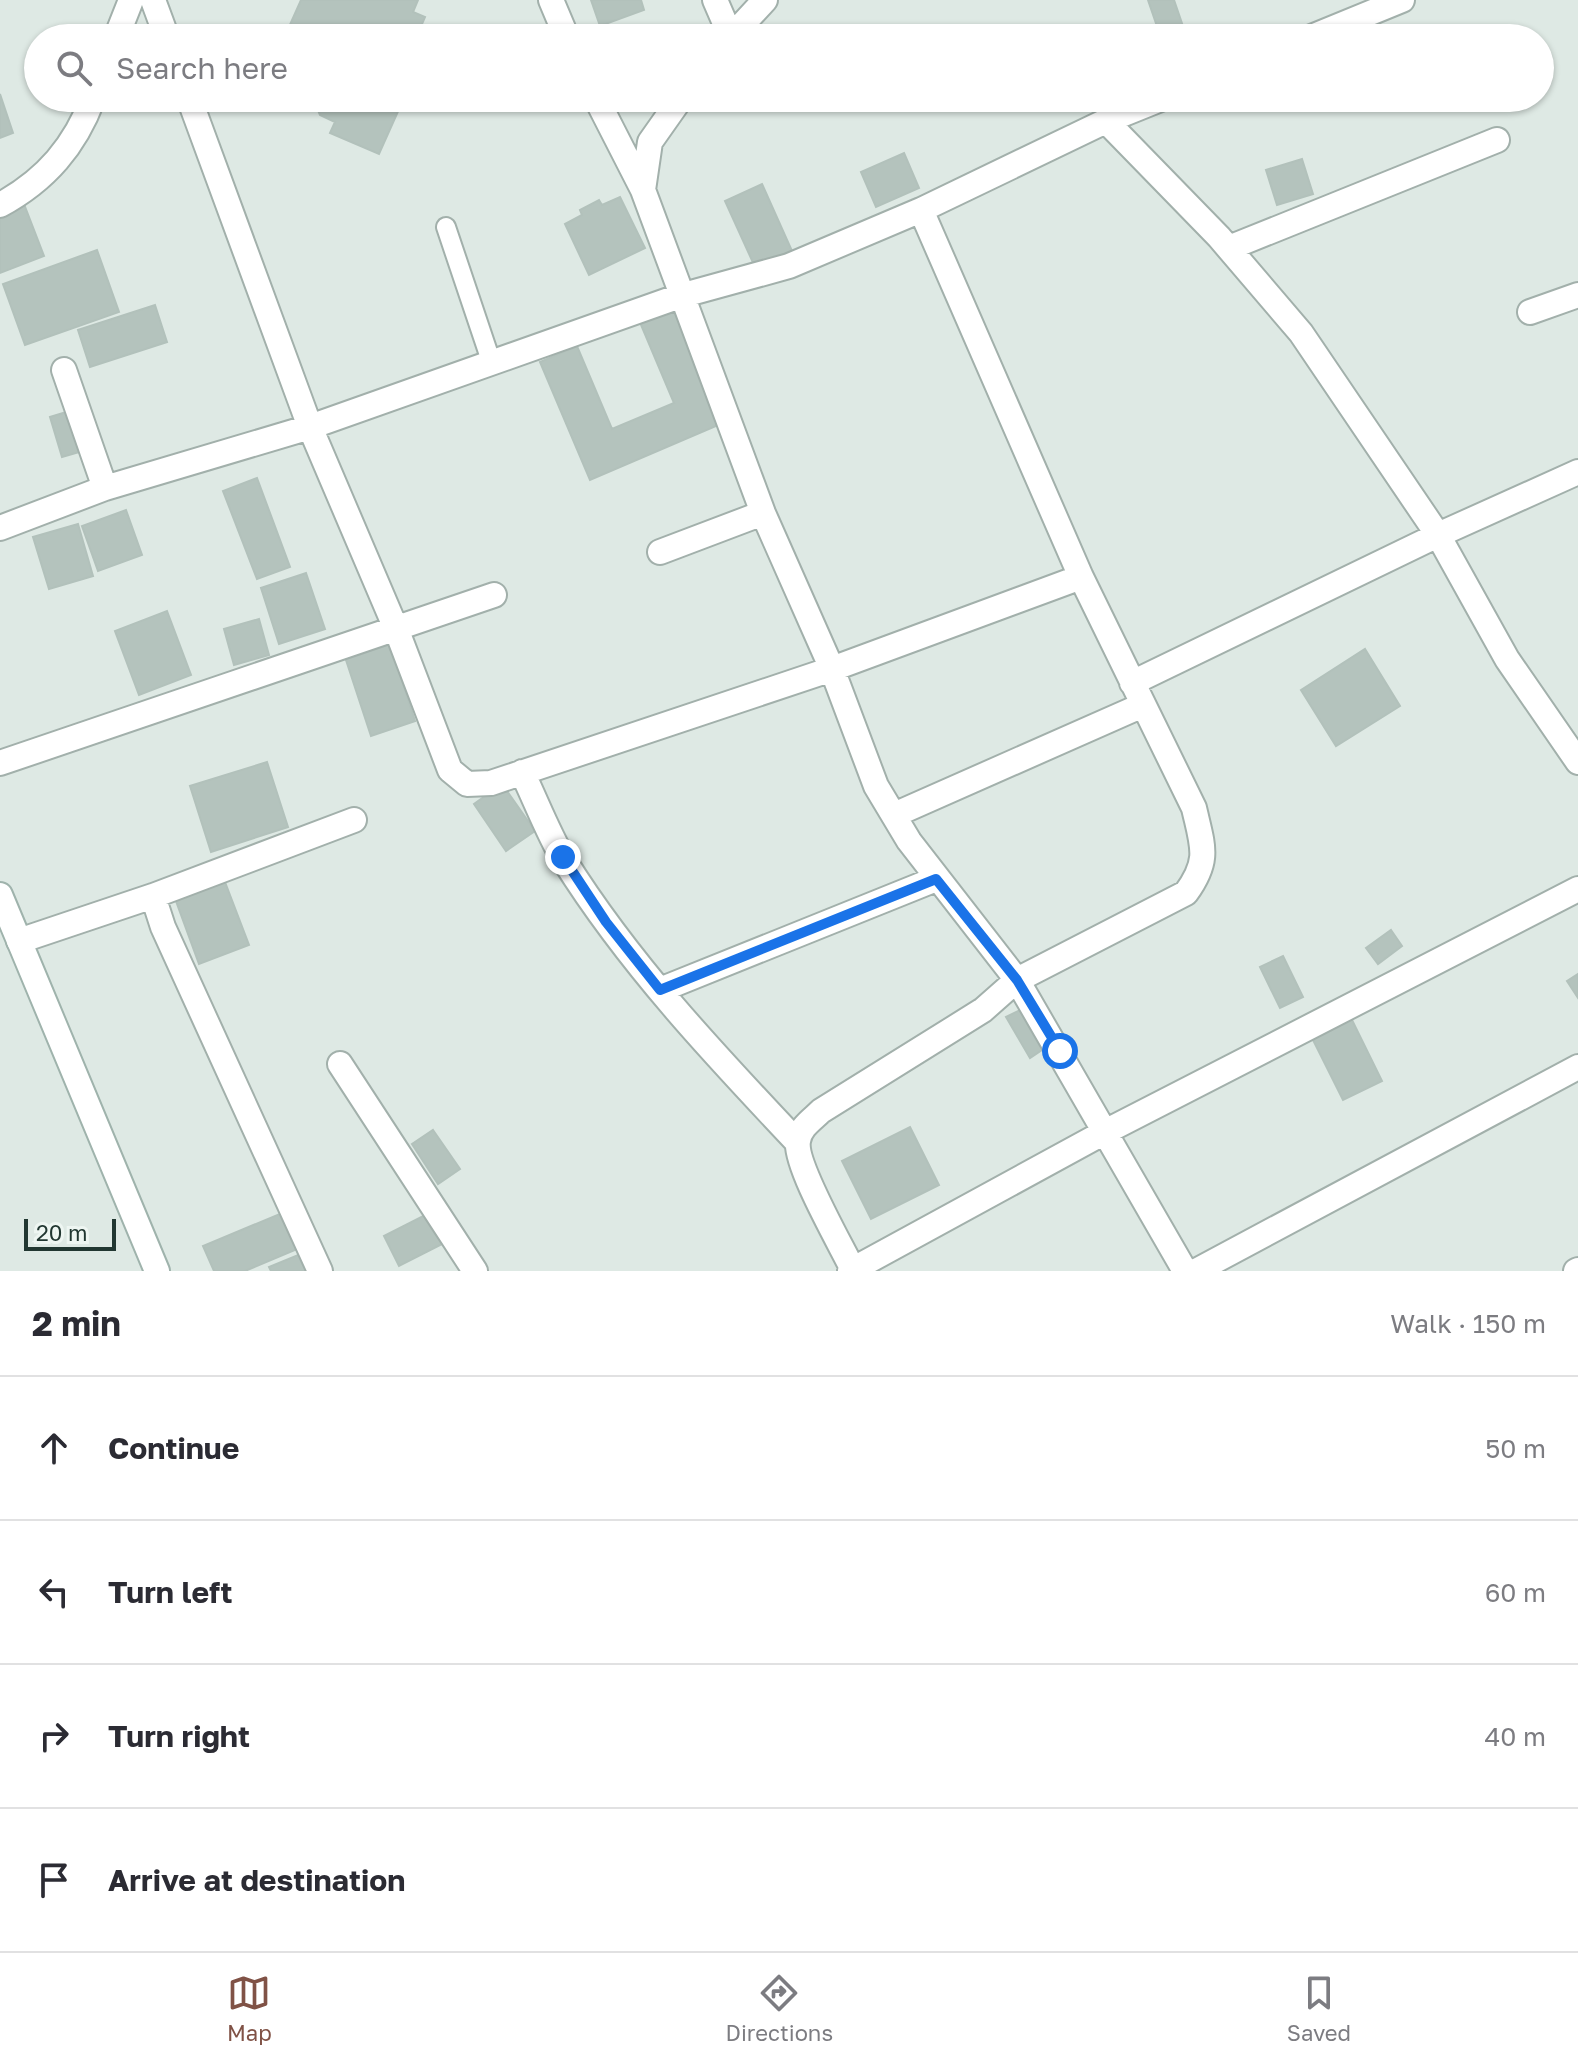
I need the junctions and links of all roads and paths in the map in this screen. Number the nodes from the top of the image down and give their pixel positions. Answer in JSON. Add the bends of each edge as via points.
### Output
{"nodes":[{"id":1,"x":131,"y":0,"type":"edge"},
{"id":2,"x":153,"y":0,"type":"edge"},
{"id":3,"x":551,"y":0,"type":"edge"},
{"id":4,"x":715,"y":0,"type":"edge"},
{"id":5,"x":765,"y":0,"type":"edge"},
{"id":6,"x":1402,"y":0,"type":"edge"},
{"id":7,"x":122,"y":24,"type":"edge"},
{"id":8,"x":162,"y":24,"type":"edge"},
{"id":9,"x":561,"y":24,"type":"edge"},
{"id":10,"x":725,"y":24,"type":"edge"},
{"id":11,"x":742,"y":24,"type":"edge"},
{"id":12,"x":1343,"y":24,"type":"edge"},
{"id":13,"x":86,"y":112,"type":"edge"},
{"id":14,"x":194,"y":112,"type":"edge"},
{"id":15,"x":603,"y":112,"type":"edge"},
{"id":16,"x":671,"y":112,"type":"edge"},
{"id":17,"x":1128,"y":112,"type":"edge"},
{"id":18,"x":1106,"y":121,"type":"junction"},
{"id":19,"x":1497,"y":140,"type":"dead end"},
{"id":20,"x":643,"y":190,"type":"junction"},
{"id":21,"x":0,"y":205,"type":"edge"},
{"id":22,"x":921,"y":210,"type":"junction"},
{"id":23,"x":446,"y":227,"type":"dead end"},
{"id":24,"x":1229,"y":248,"type":"junction"},
{"id":25,"x":1578,"y":295,"type":"edge"},
{"id":26,"x":680,"y":296,"type":"junction"},
{"id":27,"x":1530,"y":312,"type":"dead end"},
{"id":28,"x":491,"y":361,"type":"junction"},
{"id":29,"x":64,"y":370,"type":"dead end"},
{"id":30,"x":310,"y":427,"type":"junction"},
{"id":31,"x":1578,"y":472,"type":"edge"},
{"id":32,"x":105,"y":488,"type":"junction"},
{"id":33,"x":763,"y":513,"type":"junction"},
{"id":34,"x":0,"y":528,"type":"edge"},
{"id":35,"x":1438,"y":535,"type":"junction"},
{"id":36,"x":660,"y":552,"type":"dead end"},
{"id":37,"x":1081,"y":577,"type":"junction"},
{"id":38,"x":494,"y":595,"type":"dead end"},
{"id":39,"x":397,"y":631,"type":"junction"},
{"id":40,"x":832,"y":669,"type":"junction"},
{"id":41,"x":1132,"y":683,"type":"junction"},
{"id":42,"x":1143,"y":705,"type":"junction"},
{"id":43,"x":1578,"y":762,"type":"edge"},
{"id":44,"x":0,"y":763,"type":"edge"},
{"id":45,"x":522,"y":772,"type":"junction"},
{"id":46,"x":894,"y":815,"type":"junction"},
{"id":47,"x":354,"y":820,"type":"dead end"},
{"id":48,"x":936,"y":879,"type":"junction"},
{"id":49,"x":1578,"y":889,"type":"edge"},
{"id":50,"x":0,"y":895,"type":"edge"},
{"id":51,"x":153,"y":896,"type":"junction"},
{"id":52,"x":19,"y":941,"type":"junction"},
{"id":53,"x":1017,"y":980,"type":"junction"},
{"id":54,"x":660,"y":990,"type":"junction"},
{"id":55,"x":340,"y":1064,"type":"dead end"},
{"id":56,"x":1578,"y":1067,"type":"edge"},
{"id":57,"x":1103,"y":1133,"type":"junction"},
{"id":58,"x":797,"y":1142,"type":"junction"},
{"id":59,"x":852,"y":1270,"type":"edge"},
{"id":60,"x":157,"y":1271,"type":"edge"},
{"id":61,"x":320,"y":1271,"type":"edge"},
{"id":62,"x":475,"y":1271,"type":"edge"},
{"id":63,"x":1185,"y":1271,"type":"edge"},
{"id":64,"x":1196,"y":1271,"type":"edge"}],
"edges":[{"from":1,"to":7,"type":"street"},
{"from":2,"to":8,"type":"street"},
{"from":3,"to":9,"type":"street"},
{"from":4,"to":10,"type":"street"},
{"from":5,"to":11,"type":"street"},
{"from":6,"to":12,"type":"street"},
{"from":13,"to":21,"type":"street","via":[[67,152],[25,191]]},
{"from":14,"to":30,"type":"street"},
{"from":15,"to":20,"type":"street"},
{"from":16,"to":20,"type":"street","via":[[650,142]]},
{"from":17,"to":18,"type":"street"},
{"from":18,"to":22,"type":"street"},
{"from":18,"to":24,"type":"street"},
{"from":19,"to":24,"type":"street"},
{"from":20,"to":26,"type":"street"},
{"from":22,"to":26,"type":"street","via":[[789,266]]},
{"from":22,"to":37,"type":"street"},
{"from":23,"to":28,"type":"lane"},
{"from":24,"to":35,"type":"street","via":[[1301,333]]},
{"from":25,"to":27,"type":"street"},
{"from":26,"to":28,"type":"street"},
{"from":26,"to":33,"type":"street"},
{"from":28,"to":30,"type":"street"},
{"from":29,"to":32,"type":"street"},
{"from":30,"to":32,"type":"street"},
{"from":30,"to":39,"type":"street"},
{"from":31,"to":35,"type":"street"},
{"from":32,"to":34,"type":"street"},
{"from":33,"to":36,"type":"street"},
{"from":33,"to":40,"type":"street"},
{"from":35,"to":41,"type":"street"},
{"from":35,"to":43,"type":"street","via":[[1507,659]]},
{"from":37,"to":40,"type":"street"},
{"from":37,"to":41,"type":"street"},
{"from":38,"to":39,"type":"street"},
{"from":39,"to":44,"type":"street"},
{"from":39,"to":45,"type":"street","via":[[450,770],[467,784],[491,783]]},
{"from":40,"to":45,"type":"street"},
{"from":40,"to":46,"type":"street","via":[[876,786]]},
{"from":41,"to":42,"type":"street"},
{"from":42,"to":46,"type":"street"},
{"from":42,"to":53,"type":"street","via":[[1194,808],[1204,849],[1202,871],[1186,893]]},
{"from":45,"to":54,"type":"street","via":[[563,857]]},
{"from":46,"to":48,"type":"street"},
{"from":47,"to":51,"type":"street"},
{"from":48,"to":53,"type":"street"},
{"from":48,"to":54,"type":"street"},
{"from":49,"to":57,"type":"street"},
{"from":50,"to":52,"type":"street"},
{"from":51,"to":52,"type":"street"},
{"from":51,"to":61,"type":"street"},
{"from":52,"to":60,"type":"street"},
{"from":53,"to":57,"type":"street"},
{"from":53,"to":58,"type":"street","via":[[983,1010],[821,1111],[803,1127]]},
{"from":54,"to":58,"type":"street"},
{"from":55,"to":62,"type":"street"},
{"from":56,"to":64,"type":"street"},
{"from":57,"to":59,"type":"street"},
{"from":57,"to":63,"type":"street"},
{"from":58,"to":59,"type":"street","via":[[802,1166]]}]}
